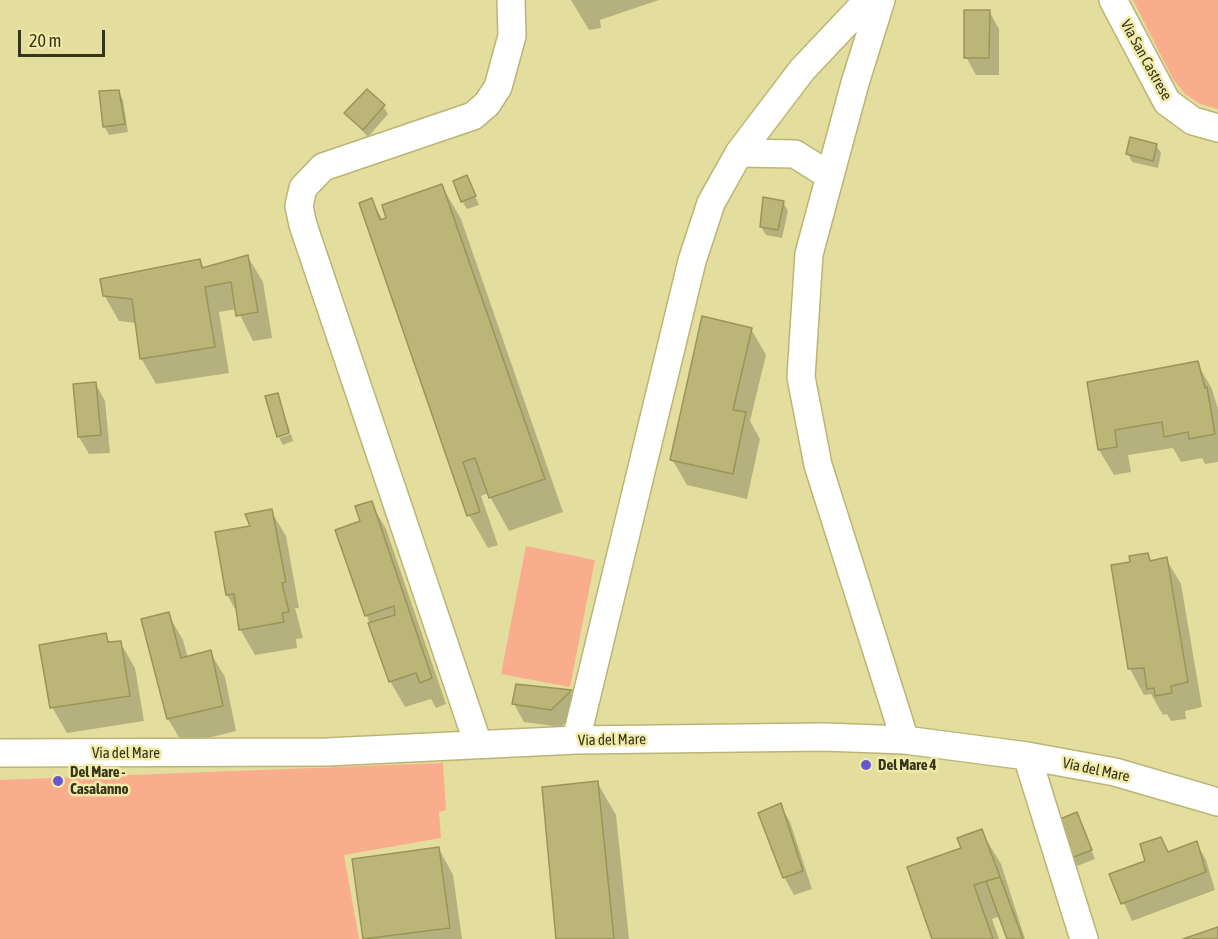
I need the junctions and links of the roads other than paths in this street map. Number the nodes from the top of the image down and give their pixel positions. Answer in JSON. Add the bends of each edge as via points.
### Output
{"nodes":[{"id":1,"x":511,"y":0,"type":"edge"},
{"id":2,"x":868,"y":0,"type":"edge"},
{"id":3,"x":881,"y":0,"type":"edge"},
{"id":4,"x":1113,"y":0,"type":"edge"},
{"id":5,"x":1218,"y":129,"type":"edge"},
{"id":6,"x":739,"y":153,"type":"junction"},
{"id":7,"x":830,"y":176,"type":"junction"},
{"id":8,"x":576,"y":740,"type":"junction"},
{"id":9,"x":905,"y":740,"type":"junction"},
{"id":10,"x":478,"y":744,"type":"junction"},
{"id":11,"x":0,"y":753,"type":"edge"},
{"id":12,"x":1026,"y":756,"type":"junction"},
{"id":13,"x":1218,"y":802,"type":"edge"},
{"id":14,"x":1084,"y":939,"type":"edge"}],
"edges":[{"from":1,"to":10,"type":"street","via":[[512,36],[498,87],[488,104],[473,116],[323,167],[303,188],[299,206]]},
{"from":2,"to":6,"type":"street","via":[[802,70]]},
{"from":3,"to":7,"type":"street"},
{"from":4,"to":5,"type":"street","name":"Via San Castrese","via":[[1167,102],[1193,121]]},
{"from":6,"to":7,"type":"street","via":[[795,154]]},
{"from":6,"to":8,"type":"street","via":[[711,203],[692,261]]},
{"from":7,"to":9,"type":"street","via":[[809,254],[801,377],[818,465]]},
{"from":8,"to":9,"type":"street","name":"Via del Mare"},
{"from":8,"to":10,"type":"street","name":"Via del Mare"},
{"from":9,"to":12,"type":"street","name":"Via del Mare"},
{"from":10,"to":11,"type":"street","name":"Via del Mare","via":[[327,752]]},
{"from":12,"to":13,"type":"street","name":"Via del Mare","via":[[1115,772]]},
{"from":12,"to":14,"type":"street"}]}
